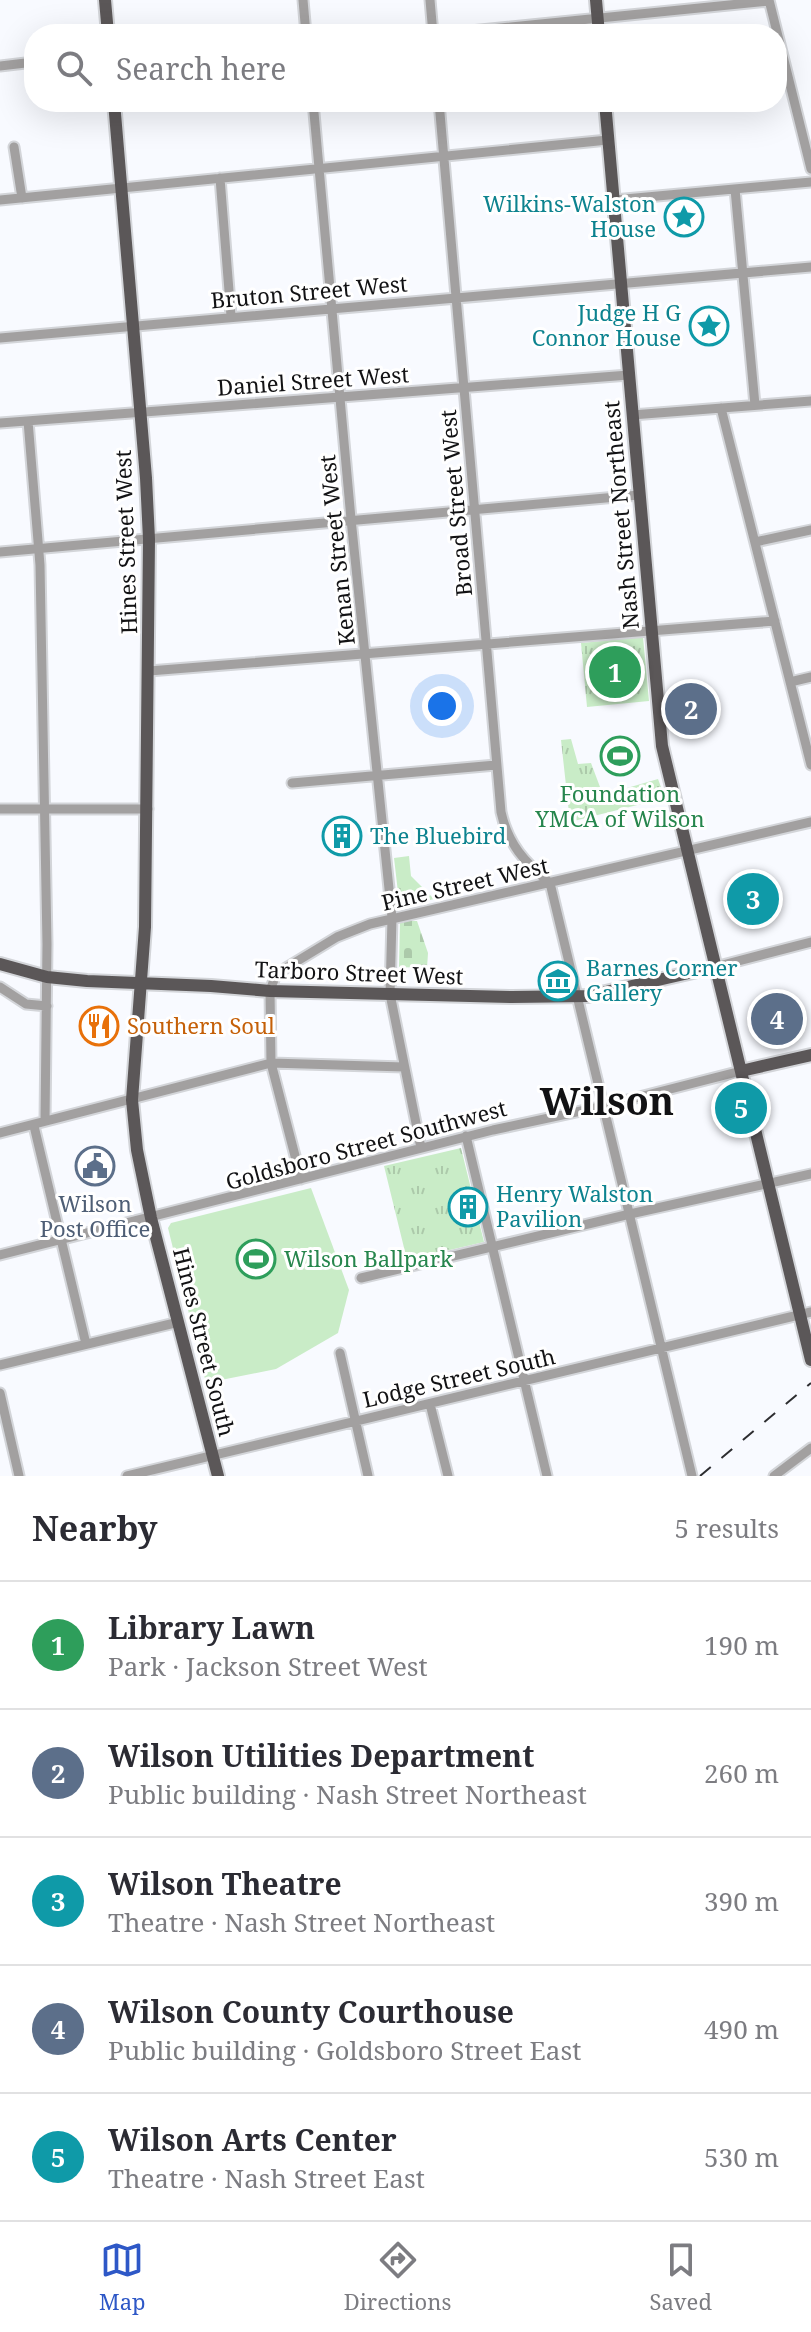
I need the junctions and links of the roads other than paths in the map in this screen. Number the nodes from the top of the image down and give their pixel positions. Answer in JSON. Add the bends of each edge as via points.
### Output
{"nodes":[{"id":1,"x":105,"y":0,"type":"edge"},
{"id":2,"x":303,"y":0,"type":"edge"},
{"id":3,"x":430,"y":0,"type":"edge"},
{"id":4,"x":596,"y":0,"type":"edge"},
{"id":5,"x":769,"y":0,"type":"edge"},
{"id":6,"x":597,"y":18,"type":"junction"},
{"id":7,"x":107,"y":24,"type":"edge"},
{"id":8,"x":305,"y":24,"type":"edge"},
{"id":9,"x":432,"y":24,"type":"edge"},
{"id":10,"x":538,"y":24,"type":"edge"},
{"id":11,"x":598,"y":24,"type":"edge"},
{"id":12,"x":775,"y":24,"type":"edge"},
{"id":13,"x":24,"y":63,"type":"edge"},
{"id":14,"x":0,"y":66,"type":"edge"},
{"id":15,"x":787,"y":72,"type":"edge"},
{"id":16,"x":115,"y":112,"type":"edge"},
{"id":17,"x":314,"y":112,"type":"edge"},
{"id":18,"x":440,"y":112,"type":"edge"},
{"id":19,"x":606,"y":112,"type":"edge"},
{"id":20,"x":608,"y":140,"type":"junction"},
{"id":21,"x":14,"y":147,"type":"dead end"},
{"id":22,"x":444,"y":156,"type":"junction"},
{"id":23,"x":319,"y":169,"type":"junction"},
{"id":24,"x":811,"y":169,"type":"edge"},
{"id":25,"x":220,"y":178,"type":"junction"},
{"id":26,"x":811,"y":182,"type":"edge"},
{"id":27,"x":121,"y":188,"type":"junction"},
{"id":28,"x":735,"y":189,"type":"junction"},
{"id":29,"x":22,"y":198,"type":"junction"},
{"id":30,"x":0,"y":200,"type":"edge"},
{"id":31,"x":614,"y":200,"type":"junction"},
{"id":32,"x":811,"y":267,"type":"edge"},
{"id":33,"x":743,"y":273,"type":"junction"},
{"id":34,"x":621,"y":284,"type":"junction"},
{"id":35,"x":455,"y":298,"type":"junction"},
{"id":36,"x":332,"y":308,"type":"junction"},
{"id":37,"x":231,"y":316,"type":"junction"},
{"id":38,"x":133,"y":325,"type":"junction"},
{"id":39,"x":0,"y":338,"type":"edge"},
{"id":40,"x":629,"y":375,"type":"junction"},
{"id":41,"x":464,"y":388,"type":"junction"},
{"id":42,"x":340,"y":396,"type":"junction"},
{"id":43,"x":811,"y":401,"type":"edge"},
{"id":44,"x":755,"y":405,"type":"junction"},
{"id":45,"x":721,"y":408,"type":"junction"},
{"id":46,"x":141,"y":411,"type":"junction"},
{"id":47,"x":632,"y":415,"type":"junction"},
{"id":48,"x":28,"y":421,"type":"junction"},
{"id":49,"x":0,"y":423,"type":"edge"},
{"id":50,"x":639,"y":495,"type":"junction"},
{"id":51,"x":476,"y":508,"type":"junction"},
{"id":52,"x":351,"y":519,"type":"junction"},
{"id":53,"x":811,"y":530,"type":"edge"},
{"id":54,"x":149,"y":539,"type":"junction"},
{"id":55,"x":755,"y":542,"type":"junction"},
{"id":56,"x":38,"y":549,"type":"junction"},
{"id":57,"x":0,"y":552,"type":"edge"},
{"id":58,"x":775,"y":621,"type":"junction"},
{"id":59,"x":651,"y":630,"type":"junction"},
{"id":60,"x":486,"y":643,"type":"junction"},
{"id":61,"x":366,"y":652,"type":"junction"},
{"id":62,"x":149,"y":671,"type":"junction"},
{"id":63,"x":811,"y":677,"type":"edge"},
{"id":64,"x":790,"y":682,"type":"junction"},
{"id":65,"x":496,"y":765,"type":"junction"},
{"id":66,"x":811,"y":765,"type":"edge"},
{"id":67,"x":380,"y":777,"type":"junction"},
{"id":68,"x":292,"y":783,"type":"dead end"},
{"id":69,"x":0,"y":809,"type":"edge"},
{"id":70,"x":44,"y":809,"type":"junction"},
{"id":71,"x":148,"y":809,"type":"junction"},
{"id":72,"x":811,"y":822,"type":"edge"},
{"id":73,"x":689,"y":851,"type":"junction"},
{"id":74,"x":550,"y":883,"type":"junction"},
{"id":75,"x":392,"y":918,"type":"junction"},
{"id":76,"x":811,"y":942,"type":"edge"},
{"id":77,"x":0,"y":964,"type":"edge"},
{"id":78,"x":290,"y":965,"type":"junction"},
{"id":79,"x":715,"y":967,"type":"junction"},
{"id":80,"x":47,"y":977,"type":"junction"},
{"id":81,"x":142,"y":983,"type":"junction"},
{"id":82,"x":0,"y":987,"type":"edge"},
{"id":83,"x":286,"y":990,"type":"junction"},
{"id":84,"x":270,"y":991,"type":"junction"},
{"id":85,"x":390,"y":994,"type":"junction"},
{"id":86,"x":578,"y":996,"type":"junction"},
{"id":87,"x":47,"y":1006,"type":"junction"},
{"id":88,"x":811,"y":1055,"type":"edge"},
{"id":89,"x":271,"y":1063,"type":"junction"},
{"id":90,"x":404,"y":1067,"type":"junction"},
{"id":91,"x":741,"y":1071,"type":"junction"},
{"id":92,"x":132,"y":1100,"type":"junction"},
{"id":93,"x":604,"y":1106,"type":"junction"},
{"id":94,"x":45,"y":1121,"type":"junction"},
{"id":95,"x":34,"y":1126,"type":"junction"},
{"id":96,"x":0,"y":1133,"type":"edge"},
{"id":97,"x":466,"y":1136,"type":"junction"},
{"id":98,"x":421,"y":1148,"type":"junction"},
{"id":99,"x":811,"y":1174,"type":"edge"},
{"id":100,"x":301,"y":1179,"type":"junction"},
{"id":101,"x":768,"y":1184,"type":"junction"},
{"id":102,"x":630,"y":1214,"type":"junction"},
{"id":103,"x":151,"y":1218,"type":"junction"},
{"id":104,"x":62,"y":1240,"type":"junction"},
{"id":105,"x":491,"y":1247,"type":"junction"},
{"id":106,"x":0,"y":1255,"type":"edge"},
{"id":107,"x":361,"y":1278,"type":"dead end"},
{"id":108,"x":806,"y":1314,"type":"edge"},
{"id":109,"x":179,"y":1322,"type":"junction"},
{"id":110,"x":86,"y":1344,"type":"junction"},
{"id":111,"x":662,"y":1348,"type":"junction"},
{"id":112,"x":340,"y":1353,"type":"dead end"},
{"id":113,"x":811,"y":1360,"type":"edge"},
{"id":114,"x":0,"y":1365,"type":"edge"},
{"id":115,"x":523,"y":1381,"type":"junction"},
{"id":116,"x":0,"y":1393,"type":"edge"},
{"id":117,"x":430,"y":1404,"type":"junction"},
{"id":118,"x":355,"y":1421,"type":"junction"},
{"id":119,"x":5,"y":1436,"type":"edge"},
{"id":120,"x":811,"y":1448,"type":"edge"},
{"id":121,"x":213,"y":1455,"type":"junction"},
{"id":122,"x":19,"y":1476,"type":"edge"},
{"id":123,"x":127,"y":1476,"type":"edge"},
{"id":124,"x":218,"y":1476,"type":"edge"},
{"id":125,"x":368,"y":1476,"type":"edge"},
{"id":126,"x":448,"y":1476,"type":"edge"},
{"id":127,"x":547,"y":1476,"type":"edge"},
{"id":128,"x":692,"y":1476,"type":"edge"},
{"id":129,"x":774,"y":1476,"type":"edge"}],
"edges":[{"from":1,"to":7,"type":"main road"},
{"from":2,"to":8,"type":"street"},
{"from":3,"to":9,"type":"street"},
{"from":4,"to":6,"type":"main road"},
{"from":5,"to":6,"type":"street"},
{"from":5,"to":12,"type":"street"},
{"from":6,"to":10,"type":"street"},
{"from":6,"to":11,"type":"main road"},
{"from":13,"to":14,"type":"street"},
{"from":15,"to":24,"type":"street"},
{"from":16,"to":27,"type":"main road","name":"Hines Street West"},
{"from":17,"to":23,"type":"street","name":"Kenan Street West"},
{"from":18,"to":22,"type":"street","name":"Broad Street West"},
{"from":19,"to":20,"type":"main road","name":"Nash Street Northeast"},
{"from":20,"to":22,"type":"street"},
{"from":20,"to":31,"type":"main road","name":"Nash Street Northeast"},
{"from":21,"to":29,"type":"street"},
{"from":22,"to":23,"type":"street"},
{"from":22,"to":35,"type":"street","name":"Broad Street West"},
{"from":23,"to":25,"type":"street"},
{"from":23,"to":36,"type":"street","name":"Kenan Street West"},
{"from":25,"to":27,"type":"street"},
{"from":25,"to":37,"type":"street"},
{"from":26,"to":28,"type":"street"},
{"from":27,"to":29,"type":"street"},
{"from":27,"to":38,"type":"main road","name":"Hines Street West"},
{"from":28,"to":31,"type":"street"},
{"from":28,"to":33,"type":"street"},
{"from":29,"to":30,"type":"street"},
{"from":31,"to":34,"type":"main road","name":"Nash Street Northeast"},
{"from":32,"to":33,"type":"street","name":"Bruton Street West"},
{"from":33,"to":34,"type":"street","name":"Bruton Street West"},
{"from":33,"to":44,"type":"street"},
{"from":34,"to":35,"type":"street","name":"Bruton Street West"},
{"from":34,"to":40,"type":"main road","name":"Nash Street Northeast"},
{"from":35,"to":36,"type":"street","name":"Bruton Street West"},
{"from":35,"to":41,"type":"street","name":"Broad Street West"},
{"from":36,"to":37,"type":"street","name":"Bruton Street West"},
{"from":36,"to":42,"type":"street","name":"Kenan Street West"},
{"from":37,"to":38,"type":"street","name":"Bruton Street West"},
{"from":38,"to":39,"type":"street","name":"Bruton Street West"},
{"from":38,"to":46,"type":"main road","name":"Hines Street West"},
{"from":40,"to":41,"type":"street","name":"Daniel Street West"},
{"from":40,"to":47,"type":"main road","name":"Nash Street Northeast"},
{"from":41,"to":42,"type":"street","name":"Daniel Street West"},
{"from":41,"to":51,"type":"street","name":"Broad Street West"},
{"from":42,"to":46,"type":"street","name":"Daniel Street West"},
{"from":42,"to":52,"type":"street","name":"Kenan Street West"},
{"from":43,"to":44,"type":"street"},
{"from":44,"to":45,"type":"street"},
{"from":45,"to":47,"type":"street"},
{"from":45,"to":55,"type":"street"},
{"from":46,"to":48,"type":"street","name":"Daniel Street West"},
{"from":46,"to":54,"type":"main road","name":"Hines Street West"},
{"from":47,"to":50,"type":"main road","name":"Nash Street Northeast"},
{"from":48,"to":49,"type":"street","name":"Daniel Street West"},
{"from":48,"to":56,"type":"street"},
{"from":50,"to":51,"type":"street"},
{"from":50,"to":59,"type":"main road","name":"Nash Street Northeast"},
{"from":51,"to":52,"type":"street"},
{"from":51,"to":60,"type":"street","name":"Broad Street West"},
{"from":52,"to":54,"type":"street"},
{"from":52,"to":61,"type":"street","name":"Kenan Street West"},
{"from":53,"to":55,"type":"street"},
{"from":54,"to":56,"type":"street"},
{"from":54,"to":62,"type":"main road","name":"Hines Street West"},
{"from":55,"to":58,"type":"street"},
{"from":56,"to":57,"type":"street"},
{"from":56,"to":70,"type":"street"},
{"from":58,"to":59,"type":"street"},
{"from":58,"to":64,"type":"street"},
{"from":59,"to":60,"type":"street"},
{"from":59,"to":73,"type":"main road","name":"Nash Street Northeast","via":[[662,746]]},
{"from":60,"to":61,"type":"street"},
{"from":60,"to":65,"type":"street","name":"Broad Street West"},
{"from":61,"to":62,"type":"street"},
{"from":61,"to":67,"type":"street","name":"Kenan Street West"},
{"from":62,"to":71,"type":"main road","name":"Hines Street West"},
{"from":63,"to":64,"type":"street"},
{"from":64,"to":66,"type":"street"},
{"from":65,"to":67,"type":"street"},
{"from":65,"to":74,"type":"street","name":"Broad Street West","via":[[507,833],[522,859]]},
{"from":67,"to":68,"type":"street"},
{"from":67,"to":75,"type":"street","name":"Kenan Street West"},
{"from":69,"to":70,"type":"street"},
{"from":70,"to":71,"type":"street"},
{"from":70,"to":80,"type":"street"},
{"from":71,"to":81,"type":"main road","name":"Hines Street West"},
{"from":72,"to":73,"type":"street","name":"Pine Street West"},
{"from":73,"to":74,"type":"street","name":"Pine Street West"},
{"from":73,"to":79,"type":"main road","name":"Nash Street Northeast"},
{"from":74,"to":75,"type":"street","name":"Pine Street West"},
{"from":74,"to":86,"type":"street"},
{"from":75,"to":78,"type":"street","name":"Pine Street West","via":[[352,930]]},
{"from":75,"to":85,"type":"street","name":"Kenan Street West"},
{"from":76,"to":79,"type":"street"},
{"from":77,"to":80,"type":"main road","name":"Tarboro Street West"},
{"from":78,"to":83,"type":"street"},
{"from":78,"to":84,"type":"street","name":"Pine Street West","via":[[276,974]]},
{"from":79,"to":86,"type":"main road","name":"Tarboro Street West"},
{"from":79,"to":91,"type":"main road","name":"Nash Street Northeast"},
{"from":80,"to":81,"type":"main road","name":"Tarboro Street West"},
{"from":80,"to":87,"type":"street"},
{"from":81,"to":84,"type":"main road","name":"Tarboro Street West"},
{"from":81,"to":92,"type":"main road","name":"Hines Street West"},
{"from":82,"to":87,"type":"street","via":[[26,1004]]},
{"from":83,"to":84,"type":"main road","name":"Tarboro Street West"},
{"from":83,"to":85,"type":"main road","name":"Tarboro Street West"},
{"from":84,"to":89,"type":"street"},
{"from":85,"to":86,"type":"main road","name":"Tarboro Street West"},
{"from":85,"to":90,"type":"street","name":"Kenan Street West"},
{"from":86,"to":93,"type":"street"},
{"from":87,"to":94,"type":"street"},
{"from":88,"to":91,"type":"main road"},
{"from":89,"to":90,"type":"street"},
{"from":89,"to":92,"type":"street"},
{"from":89,"to":100,"type":"street"},
{"from":90,"to":98,"type":"street","name":"Kenan Street West"},
{"from":91,"to":93,"type":"street","name":"Goldsboro Street Southwest"},
{"from":91,"to":101,"type":"main road","name":"Nash Street Northeast"},
{"from":92,"to":94,"type":"street"},
{"from":92,"to":103,"type":"main road","name":"Hines Street South"},
{"from":93,"to":97,"type":"street","name":"Goldsboro Street Southwest"},
{"from":93,"to":102,"type":"street"},
{"from":94,"to":95,"type":"street"},
{"from":95,"to":96,"type":"street"},
{"from":95,"to":104,"type":"street"},
{"from":97,"to":98,"type":"street","name":"Goldsboro Street Southwest"},
{"from":97,"to":105,"type":"street"},
{"from":98,"to":100,"type":"street","name":"Goldsboro Street Southwest"},
{"from":99,"to":101,"type":"street"},
{"from":100,"to":103,"type":"street","name":"Goldsboro Street Southwest"},
{"from":101,"to":102,"type":"street"},
{"from":101,"to":108,"type":"main road","name":"Nash Street Northeast"},
{"from":102,"to":105,"type":"street"},
{"from":102,"to":111,"type":"street"},
{"from":103,"to":104,"type":"street","name":"Goldsboro Street Southwest"},
{"from":103,"to":109,"type":"main road","name":"Hines Street South"},
{"from":104,"to":106,"type":"street","name":"Goldsboro Street Southwest"},
{"from":104,"to":110,"type":"street"},
{"from":105,"to":107,"type":"street"},
{"from":105,"to":115,"type":"street"},
{"from":108,"to":111,"type":"street","name":"Lodge Street South"},
{"from":108,"to":113,"type":"main road","name":"Nash Street Northeast"},
{"from":109,"to":110,"type":"street"},
{"from":109,"to":121,"type":"main road","name":"Hines Street South"},
{"from":110,"to":114,"type":"street"},
{"from":111,"to":115,"type":"street","name":"Lodge Street South"},
{"from":111,"to":128,"type":"street"},
{"from":112,"to":118,"type":"street"},
{"from":115,"to":117,"type":"street","name":"Lodge Street South"},
{"from":115,"to":127,"type":"street"},
{"from":116,"to":119,"type":"street"},
{"from":117,"to":118,"type":"street","name":"Lodge Street South"},
{"from":117,"to":126,"type":"street"},
{"from":118,"to":121,"type":"street","name":"Lodge Street South"},
{"from":118,"to":125,"type":"street"},
{"from":119,"to":122,"type":"street"},
{"from":120,"to":129,"type":"street"},
{"from":121,"to":123,"type":"street","name":"Lodge Street South"},
{"from":121,"to":124,"type":"main road","name":"Hines Street South"}]}
